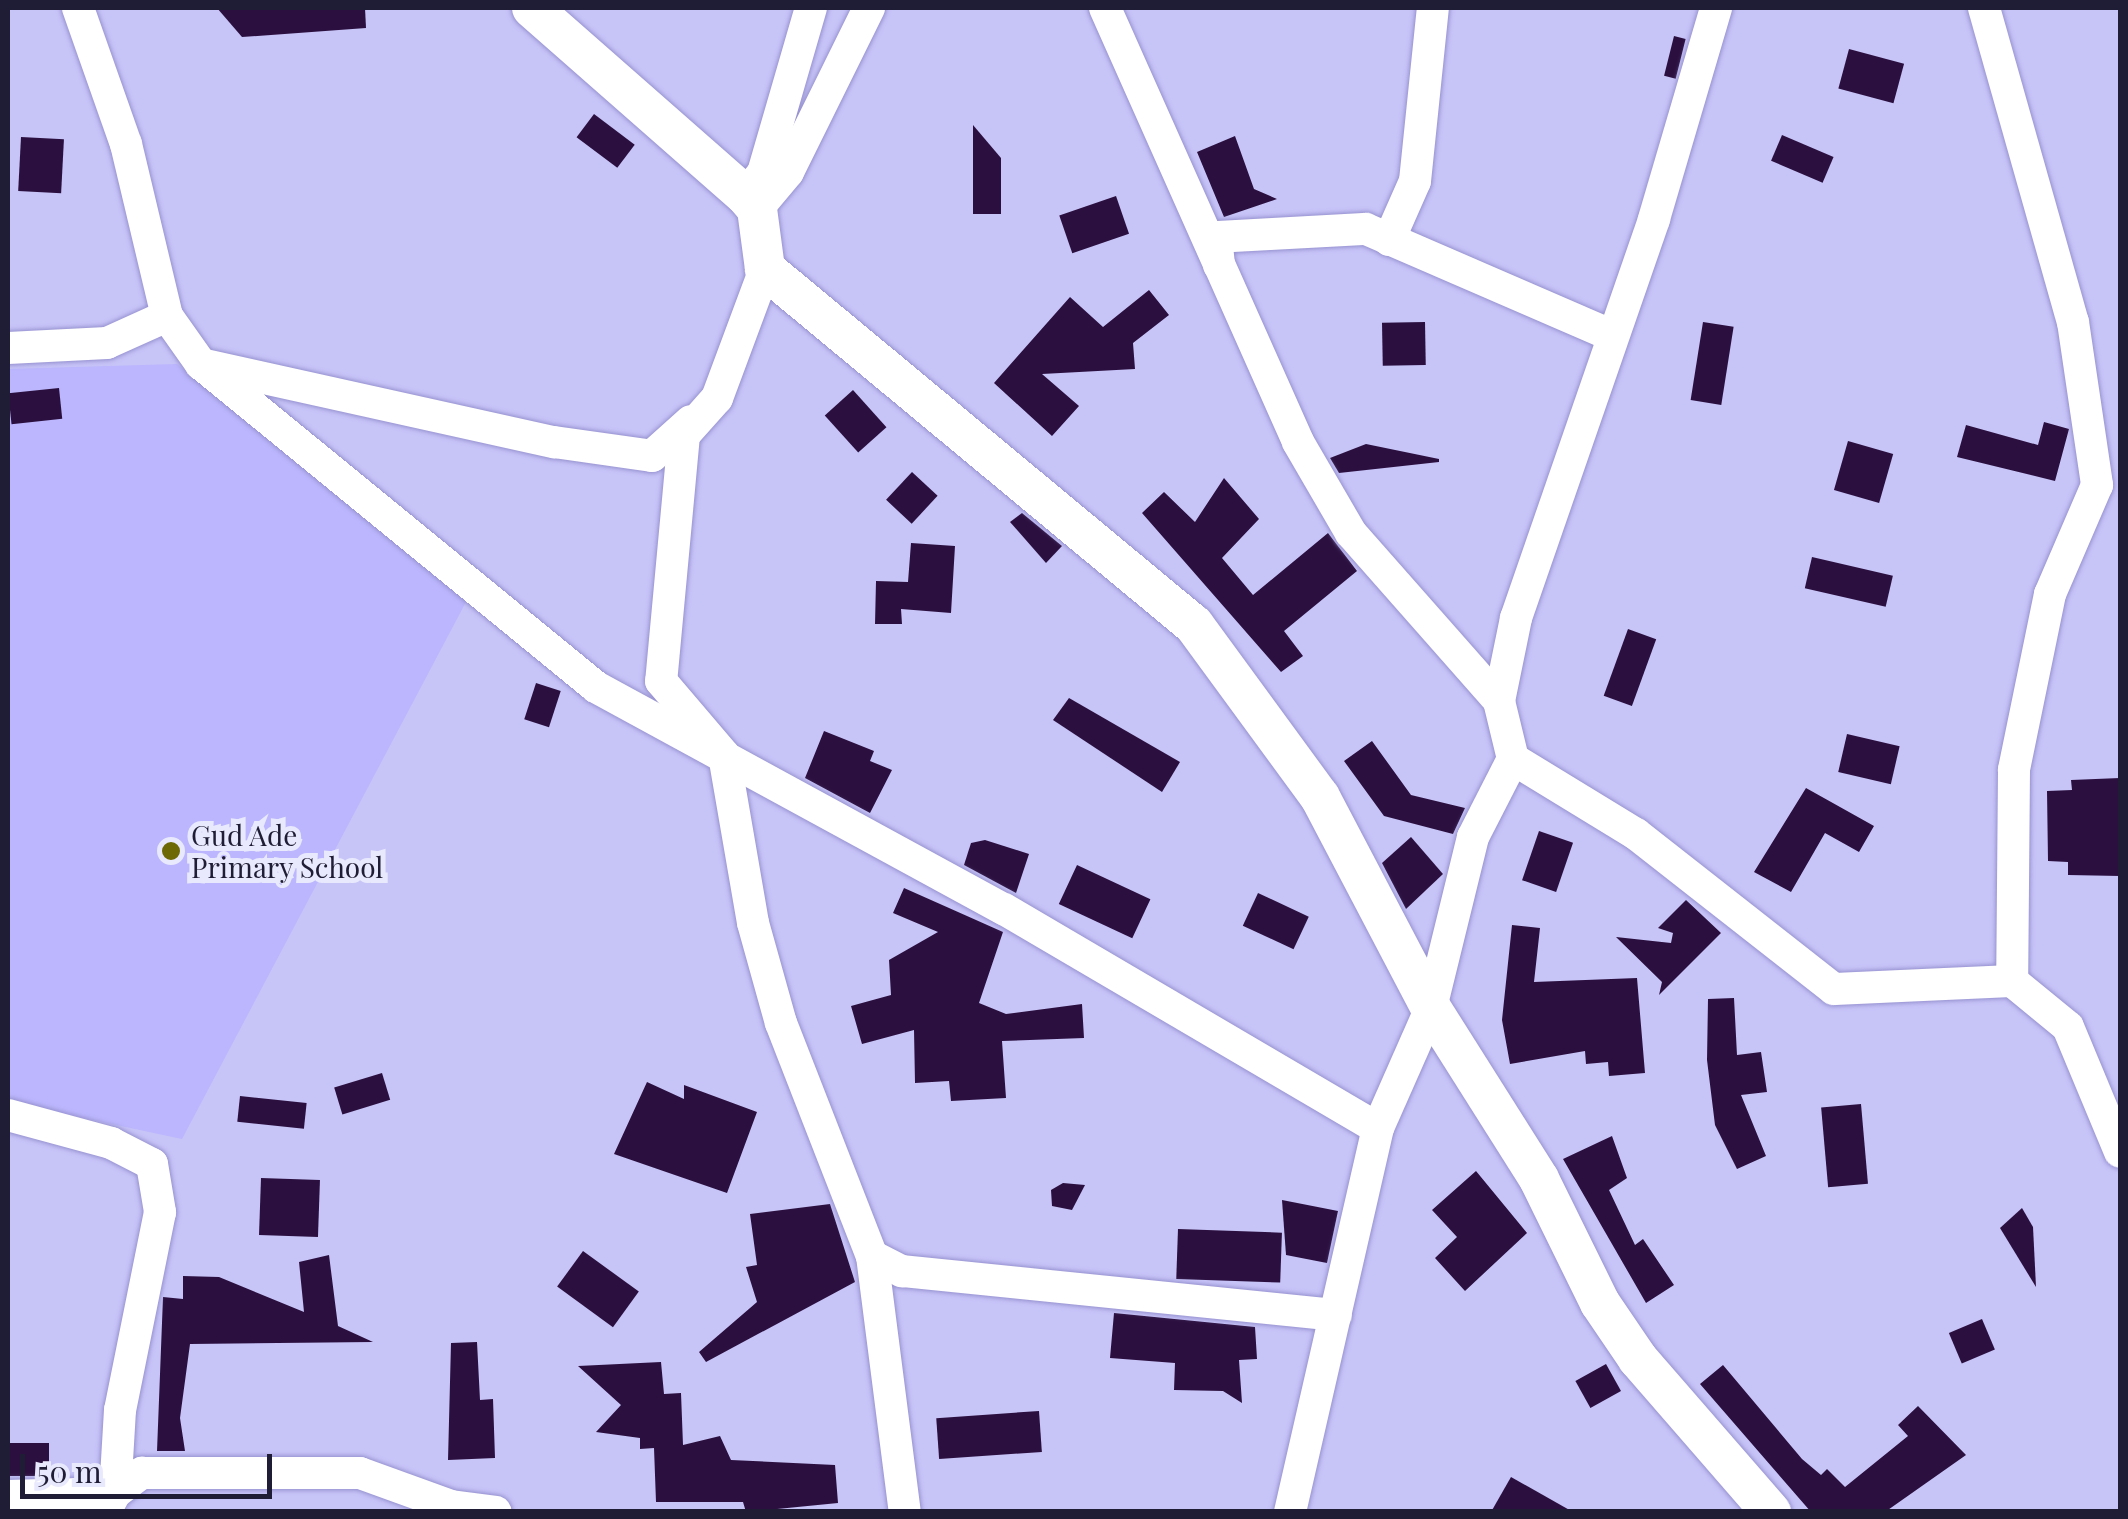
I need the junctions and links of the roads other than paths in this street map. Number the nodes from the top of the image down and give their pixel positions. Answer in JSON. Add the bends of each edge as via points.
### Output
{"nodes":[{"id":1,"x":78,"y":8,"type":"edge"},
{"id":2,"x":532,"y":8,"type":"edge"},
{"id":3,"x":812,"y":8,"type":"edge"},
{"id":4,"x":870,"y":8,"type":"edge"},
{"id":5,"x":1105,"y":8,"type":"edge"},
{"id":6,"x":1433,"y":8,"type":"edge"},
{"id":7,"x":1716,"y":8,"type":"edge"},
{"id":8,"x":1984,"y":8,"type":"edge"},
{"id":9,"x":751,"y":202,"type":"junction"},
{"id":10,"x":1389,"y":240,"type":"junction"},
{"id":11,"x":764,"y":269,"type":"junction"},
{"id":12,"x":1220,"y":270,"type":"junction"},
{"id":13,"x":167,"y":316,"type":"junction"},
{"id":14,"x":1609,"y":334,"type":"junction"},
{"id":15,"x":8,"y":348,"type":"edge"},
{"id":16,"x":201,"y":364,"type":"junction"},
{"id":17,"x":717,"y":398,"type":"junction"},
{"id":18,"x":2098,"y":486,"type":"junction"},
{"id":19,"x":2120,"y":510,"type":"edge"},
{"id":20,"x":1499,"y":700,"type":"junction"},
{"id":21,"x":724,"y":754,"type":"junction"},
{"id":22,"x":1513,"y":759,"type":"junction"},
{"id":23,"x":2012,"y":980,"type":"junction"},
{"id":24,"x":1431,"y":1008,"type":"junction"},
{"id":25,"x":8,"y":1116,"type":"edge"},
{"id":26,"x":1378,"y":1128,"type":"junction"},
{"id":27,"x":2120,"y":1152,"type":"edge"},
{"id":28,"x":872,"y":1256,"type":"junction"},
{"id":29,"x":1336,"y":1315,"type":"junction"},
{"id":30,"x":8,"y":1496,"type":"edge"},
{"id":31,"x":110,"y":1502,"type":"edge"},
{"id":32,"x":496,"y":1512,"type":"edge"},
{"id":33,"x":905,"y":1512,"type":"edge"},
{"id":34,"x":1290,"y":1512,"type":"edge"},
{"id":35,"x":1772,"y":1512,"type":"edge"}],
"edges":[{"from":1,"to":13,"type":"street","via":[[126,144]]},
{"from":2,"to":9,"type":"street"},
{"from":3,"to":9,"type":"street"},
{"from":4,"to":9,"type":"street","via":[[788,172]]},
{"from":5,"to":12,"type":"street"},
{"from":6,"to":10,"type":"street","via":[[1414,181]]},
{"from":7,"to":14,"type":"street","via":[[1654,219]]},
{"from":8,"to":18,"type":"street","via":[[2073,322]]},
{"from":9,"to":11,"type":"street"},
{"from":10,"to":12,"type":"street","via":[[1366,229],[1216,238]]},
{"from":10,"to":14,"type":"street"},
{"from":11,"to":17,"type":"street"},
{"from":11,"to":24,"type":"street","via":[[1194,625],[1320,797]]},
{"from":12,"to":20,"type":"street","via":[[1298,442],[1351,533]]},
{"from":13,"to":15,"type":"street","via":[[106,343]]},
{"from":13,"to":16,"type":"street"},
{"from":14,"to":20,"type":"street","via":[[1542,529]]},
{"from":16,"to":17,"type":"street","via":[[652,456]]},
{"from":16,"to":21,"type":"street","via":[[596,686]]},
{"from":17,"to":21,"type":"street","via":[[684,435],[661,681]]},
{"from":18,"to":19,"type":"street"},
{"from":18,"to":23,"type":"street","via":[[2050,594],[2014,770]]},
{"from":20,"to":22,"type":"street"},
{"from":21,"to":26,"type":"street"},
{"from":21,"to":28,"type":"street","via":[[753,924],[781,1023]]},
{"from":22,"to":23,"type":"street","via":[[1636,834],[1834,989]]},
{"from":22,"to":24,"type":"street","via":[[1454,893]]},
{"from":23,"to":27,"type":"street","via":[[2068,1027]]},
{"from":24,"to":26,"type":"street"},
{"from":24,"to":35,"type":"street","via":[[1538,1178],[1600,1304],[1638,1360]]},
{"from":25,"to":31,"type":"street","via":[[111,1143],[152,1164],[160,1212],[120,1410]]},
{"from":26,"to":29,"type":"street"},
{"from":28,"to":29,"type":"street","via":[[902,1271]]},
{"from":28,"to":33,"type":"street"},
{"from":29,"to":34,"type":"street"},
{"from":30,"to":31,"type":"street"},
{"from":31,"to":32,"type":"street","via":[[142,1473],[360,1472],[451,1506]]}]}
